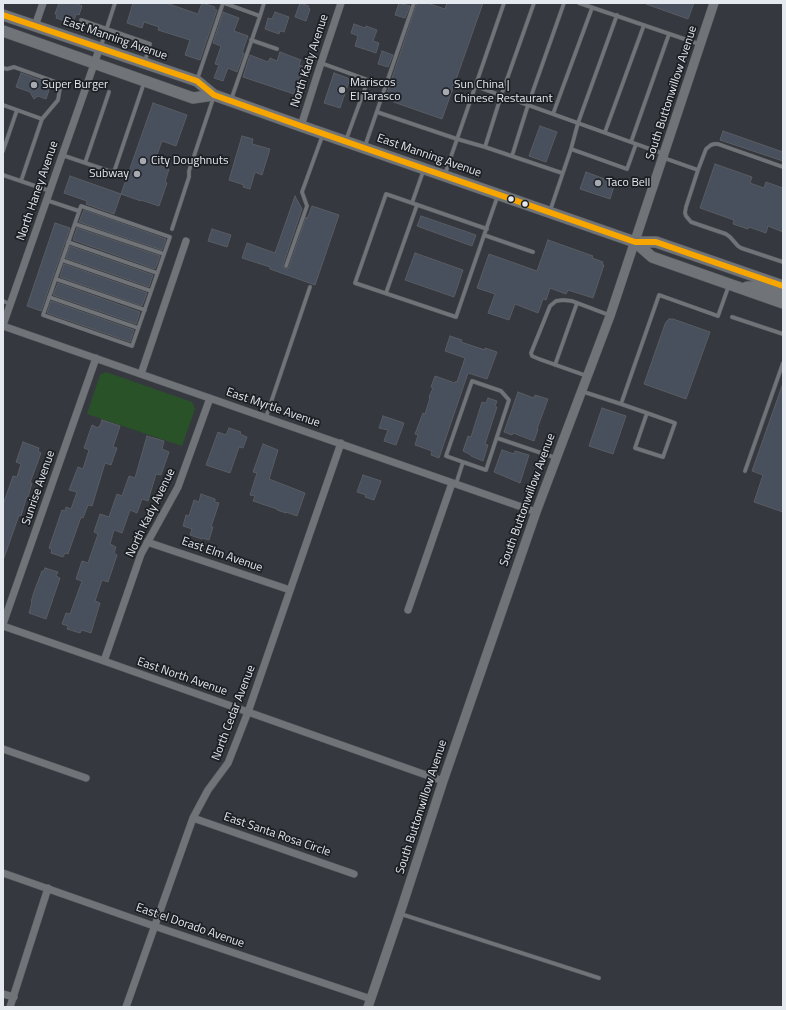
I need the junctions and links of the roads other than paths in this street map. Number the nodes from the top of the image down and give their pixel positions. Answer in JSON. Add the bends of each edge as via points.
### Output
{"nodes":[{"id":1,"x":43,"y":3,"type":"edge"},
{"id":2,"x":115,"y":3,"type":"edge"},
{"id":3,"x":224,"y":3,"type":"edge"},
{"id":4,"x":264,"y":3,"type":"edge"},
{"id":5,"x":341,"y":3,"type":"edge"},
{"id":6,"x":414,"y":3,"type":"edge"},
{"id":7,"x":504,"y":3,"type":"edge"},
{"id":8,"x":534,"y":3,"type":"edge"},
{"id":9,"x":564,"y":3,"type":"edge"},
{"id":10,"x":579,"y":3,"type":"edge"},
{"id":11,"x":714,"y":3,"type":"edge"},
{"id":12,"x":592,"y":8,"type":"junction"},
{"id":13,"x":3,"y":15,"type":"edge"},
{"id":14,"x":617,"y":15,"type":"junction"},
{"id":15,"x":260,"y":16,"type":"junction"},
{"id":16,"x":81,"y":20,"type":"dead end"},
{"id":17,"x":644,"y":25,"type":"junction"},
{"id":18,"x":35,"y":26,"type":"junction"},
{"id":19,"x":106,"y":29,"type":"junction"},
{"id":20,"x":3,"y":31,"type":"edge"},
{"id":21,"x":669,"y":34,"type":"junction"},
{"id":22,"x":251,"y":40,"type":"junction"},
{"id":23,"x":700,"y":44,"type":"junction"},
{"id":24,"x":100,"y":48,"type":"junction"},
{"id":25,"x":277,"y":50,"type":"dead end"},
{"id":26,"x":144,"y":63,"type":"junction"},
{"id":27,"x":321,"y":63,"type":"junction"},
{"id":28,"x":94,"y":64,"type":"junction"},
{"id":29,"x":5,"y":69,"type":"edge"},
{"id":30,"x":197,"y":81,"type":"junction"},
{"id":31,"x":145,"y":82,"type":"junction"},
{"id":32,"x":475,"y":86,"type":"junction"},
{"id":33,"x":109,"y":92,"type":"dead end"},
{"id":34,"x":214,"y":95,"type":"junction"},
{"id":35,"x":501,"y":96,"type":"junction"},
{"id":36,"x":230,"y":101,"type":"junction"},
{"id":37,"x":3,"y":105,"type":"edge"},
{"id":38,"x":528,"y":105,"type":"junction"},
{"id":39,"x":17,"y":110,"type":"junction"},
{"id":40,"x":377,"y":112,"type":"junction"},
{"id":41,"x":554,"y":114,"type":"junction"},
{"id":42,"x":42,"y":119,"type":"junction"},
{"id":43,"x":578,"y":123,"type":"junction"},
{"id":44,"x":301,"y":126,"type":"junction"},
{"id":45,"x":605,"y":132,"type":"junction"},
{"id":46,"x":323,"y":133,"type":"junction"},
{"id":47,"x":457,"y":139,"type":"junction"},
{"id":48,"x":346,"y":141,"type":"junction"},
{"id":49,"x":631,"y":142,"type":"junction"},
{"id":50,"x":636,"y":144,"type":"junction"},
{"id":51,"x":485,"y":147,"type":"junction"},
{"id":52,"x":364,"y":148,"type":"junction"},
{"id":53,"x":571,"y":149,"type":"junction"},
{"id":54,"x":3,"y":151,"type":"edge"},
{"id":55,"x":62,"y":155,"type":"junction"},
{"id":56,"x":512,"y":156,"type":"junction"},
{"id":57,"x":664,"y":156,"type":"junction"},
{"id":58,"x":85,"y":163,"type":"junction"},
{"id":59,"x":783,"y":167,"type":"edge"},
{"id":60,"x":424,"y":168,"type":"junction"},
{"id":61,"x":698,"y":170,"type":"junction"},
{"id":62,"x":3,"y":174,"type":"edge"},
{"id":63,"x":562,"y":174,"type":"junction"},
{"id":64,"x":444,"y":175,"type":"junction"},
{"id":65,"x":21,"y":181,"type":"junction"},
{"id":66,"x":50,"y":191,"type":"junction"},
{"id":67,"x":498,"y":194,"type":"junction"},
{"id":68,"x":46,"y":200,"type":"junction"},
{"id":69,"x":412,"y":203,"type":"junction"},
{"id":70,"x":417,"y":205,"type":"junction"},
{"id":71,"x":79,"y":212,"type":"junction"},
{"id":72,"x":549,"y":212,"type":"junction"},
{"id":73,"x":75,"y":224,"type":"junction"},
{"id":74,"x":172,"y":229,"type":"dead end"},
{"id":75,"x":487,"y":229,"type":"junction"},
{"id":76,"x":484,"y":235,"type":"junction"},
{"id":77,"x":186,"y":241,"type":"dead end"},
{"id":78,"x":68,"y":242,"type":"junction"},
{"id":79,"x":635,"y":242,"type":"junction"},
{"id":80,"x":533,"y":252,"type":"dead end"},
{"id":81,"x":164,"y":254,"type":"junction"},
{"id":82,"x":62,"y":260,"type":"junction"},
{"id":83,"x":783,"y":262,"type":"edge"},
{"id":84,"x":286,"y":266,"type":"dead end"},
{"id":85,"x":157,"y":273,"type":"junction"},
{"id":86,"x":56,"y":279,"type":"junction"},
{"id":87,"x":732,"y":285,"type":"junction"},
{"id":88,"x":783,"y":286,"type":"edge"},
{"id":89,"x":310,"y":287,"type":"dead end"},
{"id":90,"x":151,"y":291,"type":"junction"},
{"id":91,"x":386,"y":293,"type":"junction"},
{"id":92,"x":783,"y":294,"type":"edge"},
{"id":93,"x":49,"y":297,"type":"junction"},
{"id":94,"x":3,"y":301,"type":"edge"},
{"id":95,"x":577,"y":303,"type":"junction"},
{"id":96,"x":783,"y":303,"type":"edge"},
{"id":97,"x":10,"y":304,"type":"junction"},
{"id":98,"x":145,"y":310,"type":"junction"},
{"id":99,"x":610,"y":316,"type":"junction"},
{"id":100,"x":732,"y":316,"type":"dead end"},
{"id":101,"x":3,"y":326,"type":"edge"},
{"id":102,"x":138,"y":328,"type":"junction"},
{"id":103,"x":783,"y":334,"type":"edge"},
{"id":104,"x":96,"y":358,"type":"junction"},
{"id":105,"x":783,"y":363,"type":"edge"},
{"id":106,"x":555,"y":365,"type":"junction"},
{"id":107,"x":141,"y":374,"type":"junction"},
{"id":108,"x":587,"y":376,"type":"junction"},
{"id":109,"x":581,"y":390,"type":"junction"},
{"id":110,"x":210,"y":398,"type":"junction"},
{"id":111,"x":621,"y":404,"type":"junction"},
{"id":112,"x":647,"y":413,"type":"junction"},
{"id":113,"x":266,"y":417,"type":"junction"},
{"id":114,"x":497,"y":438,"type":"junction"},
{"id":115,"x":341,"y":443,"type":"junction"},
{"id":116,"x":556,"y":458,"type":"junction"},
{"id":117,"x":464,"y":462,"type":"junction"},
{"id":118,"x":745,"y":471,"type":"dead end"},
{"id":119,"x":454,"y":484,"type":"junction"},
{"id":120,"x":536,"y":512,"type":"junction"},
{"id":121,"x":147,"y":542,"type":"junction"},
{"id":122,"x":290,"y":590,"type":"junction"},
{"id":123,"x":408,"y":610,"type":"dead end"},
{"id":124,"x":3,"y":625,"type":"edge"},
{"id":125,"x":104,"y":661,"type":"junction"},
{"id":126,"x":248,"y":712,"type":"junction"},
{"id":127,"x":3,"y":749,"type":"edge"},
{"id":128,"x":86,"y":778,"type":"dead end"},
{"id":129,"x":443,"y":780,"type":"junction"},
{"id":130,"x":193,"y":818,"type":"junction"},
{"id":131,"x":3,"y":872,"type":"edge"},
{"id":132,"x":354,"y":874,"type":"dead end"},
{"id":133,"x":48,"y":888,"type":"junction"},
{"id":134,"x":400,"y":913,"type":"junction"},
{"id":135,"x":154,"y":926,"type":"junction"},
{"id":136,"x":600,"y":978,"type":"dead end"},
{"id":137,"x":3,"y":994,"type":"edge"},
{"id":138,"x":14,"y":997,"type":"junction"},
{"id":139,"x":369,"y":1003,"type":"edge"},
{"id":140,"x":10,"y":1007,"type":"edge"},
{"id":141,"x":126,"y":1007,"type":"edge"}],
"edges":[{"from":1,"to":18,"type":"street"},
{"from":2,"to":19,"type":"lane"},
{"from":3,"to":15,"type":"lane"},
{"from":3,"to":30,"type":"lane"},
{"from":4,"to":15,"type":"lane"},
{"from":5,"to":27,"type":"street","name":"North Kady Avenue"},
{"from":6,"to":40,"type":"lane"},
{"from":7,"to":32,"type":"lane"},
{"from":8,"to":35,"type":"lane"},
{"from":9,"to":38,"type":"lane"},
{"from":10,"to":12,"type":"lane"},
{"from":11,"to":23,"type":"street","name":"South Buttonwillow Avenue"},
{"from":12,"to":14,"type":"lane"},
{"from":12,"to":41,"type":"lane"},
{"from":13,"to":18,"type":"main road","name":"East Manning Avenue"},
{"from":14,"to":17,"type":"lane"},
{"from":14,"to":43,"type":"lane"},
{"from":15,"to":22,"type":"lane"},
{"from":16,"to":19,"type":"lane"},
{"from":17,"to":21,"type":"lane"},
{"from":17,"to":45,"type":"lane"},
{"from":18,"to":24,"type":"main road","name":"East Manning Avenue"},
{"from":19,"to":24,"type":"lane"},
{"from":19,"to":26,"type":"lane","via":[[150,44]]},
{"from":20,"to":28,"type":"main road","name":"East Manning Avenue"},
{"from":21,"to":23,"type":"lane"},
{"from":21,"to":49,"type":"lane"},
{"from":22,"to":25,"type":"lane"},
{"from":22,"to":36,"type":"lane"},
{"from":23,"to":57,"type":"street","name":"South Buttonwillow Avenue"},
{"from":24,"to":26,"type":"main road","name":"East Manning Avenue"},
{"from":24,"to":28,"type":"street","name":"North Haney Avenue"},
{"from":26,"to":30,"type":"main road","name":"East Manning Avenue"},
{"from":27,"to":44,"type":"street","name":"North Kady Avenue"},
{"from":27,"to":48,"type":"lane","via":[[368,80]]},
{"from":28,"to":31,"type":"main road","name":"East Manning Avenue"},
{"from":28,"to":55,"type":"street","name":"North Haney Avenue"},
{"from":29,"to":42,"type":"lane","via":[[14,67],[53,80],[59,86],[58,100]]},
{"from":30,"to":34,"type":"main road","name":"East Manning Avenue"},
{"from":31,"to":34,"type":"main road","name":"East Manning Avenue","via":[[193,98]]},
{"from":31,"to":58,"type":"lane","via":[[115,169],[111,172]]},
{"from":32,"to":35,"type":"lane"},
{"from":32,"to":47,"type":"lane"},
{"from":33,"to":58,"type":"lane"},
{"from":34,"to":36,"type":"main road","name":"East Manning Avenue"},
{"from":34,"to":74,"type":"lane"},
{"from":35,"to":38,"type":"lane"},
{"from":35,"to":51,"type":"lane"},
{"from":36,"to":44,"type":"main road","name":"East Manning Avenue"},
{"from":37,"to":39,"type":"lane"},
{"from":38,"to":41,"type":"lane"},
{"from":38,"to":56,"type":"lane"},
{"from":39,"to":42,"type":"lane"},
{"from":39,"to":54,"type":"lane"},
{"from":40,"to":47,"type":"lane"},
{"from":40,"to":52,"type":"lane"},
{"from":41,"to":43,"type":"lane"},
{"from":42,"to":65,"type":"lane"},
{"from":43,"to":45,"type":"lane"},
{"from":43,"to":53,"type":"lane"},
{"from":44,"to":46,"type":"main road","name":"East Manning Avenue"},
{"from":45,"to":49,"type":"lane"},
{"from":46,"to":48,"type":"main road","name":"East Manning Avenue"},
{"from":46,"to":84,"type":"lane","via":[[302,192],[307,206]]},
{"from":47,"to":51,"type":"lane"},
{"from":47,"to":64,"type":"lane"},
{"from":48,"to":52,"type":"main road","name":"East Manning Avenue"},
{"from":49,"to":50,"type":"lane"},
{"from":50,"to":53,"type":"lane","via":[[628,169]]},
{"from":50,"to":57,"type":"lane"},
{"from":51,"to":56,"type":"lane"},
{"from":52,"to":60,"type":"main road","name":"East Manning Avenue"},
{"from":53,"to":63,"type":"lane"},
{"from":55,"to":58,"type":"lane"},
{"from":55,"to":66,"type":"street","name":"North Haney Avenue"},
{"from":56,"to":63,"type":"lane"},
{"from":57,"to":61,"type":"lane"},
{"from":57,"to":79,"type":"street","name":"South Buttonwillow Avenue"},
{"from":59,"to":61,"type":"lane","via":[[714,144],[706,149]]},
{"from":60,"to":64,"type":"main road","name":"East Manning Avenue"},
{"from":60,"to":69,"type":"lane"},
{"from":61,"to":83,"type":"lane","via":[[686,207],[685,213],[689,219],[695,224],[726,234],[742,248]]},
{"from":62,"to":65,"type":"lane"},
{"from":63,"to":72,"type":"lane"},
{"from":64,"to":67,"type":"main road","name":"East Manning Avenue"},
{"from":65,"to":66,"type":"lane"},
{"from":66,"to":68,"type":"street","name":"North Haney Avenue"},
{"from":67,"to":72,"type":"main road","name":"East Manning Avenue"},
{"from":67,"to":75,"type":"lane"},
{"from":68,"to":71,"type":"lane"},
{"from":68,"to":97,"type":"street","name":"North Haney Avenue"},
{"from":69,"to":70,"type":"lane"},
{"from":69,"to":91,"type":"lane","via":[[386,194],[355,283]]},
{"from":70,"to":75,"type":"lane"},
{"from":70,"to":91,"type":"lane"},
{"from":71,"to":73,"type":"lane"},
{"from":71,"to":81,"type":"lane","via":[[81,206],[170,237]]},
{"from":72,"to":79,"type":"main road","name":"East Manning Avenue"},
{"from":73,"to":78,"type":"lane"},
{"from":73,"to":81,"type":"lane"},
{"from":75,"to":76,"type":"lane"},
{"from":76,"to":80,"type":"lane"},
{"from":76,"to":91,"type":"lane","via":[[456,318]]},
{"from":77,"to":107,"type":"street"},
{"from":78,"to":82,"type":"lane"},
{"from":78,"to":85,"type":"lane"},
{"from":79,"to":87,"type":"main road","name":"East Manning Avenue","via":[[652,257]]},
{"from":79,"to":88,"type":"main road","name":"East Manning Avenue","via":[[656,242]]},
{"from":79,"to":99,"type":"street","name":"South Buttonwillow Avenue"},
{"from":81,"to":85,"type":"lane"},
{"from":82,"to":86,"type":"lane"},
{"from":82,"to":90,"type":"lane"},
{"from":85,"to":90,"type":"lane"},
{"from":86,"to":93,"type":"lane"},
{"from":86,"to":98,"type":"lane"},
{"from":87,"to":92,"type":"main road","via":[[761,287]]},
{"from":87,"to":96,"type":"main road","name":"East Manning Avenue"},
{"from":87,"to":111,"type":"lane","via":[[718,316],[659,295]]},
{"from":89,"to":113,"type":"lane"},
{"from":90,"to":98,"type":"lane"},
{"from":93,"to":102,"type":"lane"},
{"from":93,"to":102,"type":"lane","via":[[43,315],[50,318],[132,346]]},
{"from":94,"to":97,"type":"lane"},
{"from":95,"to":99,"type":"lane"},
{"from":95,"to":106,"type":"lane"},
{"from":95,"to":106,"type":"lane","via":[[563,300],[556,301],[550,306],[531,353],[532,356]]},
{"from":97,"to":101,"type":"street","name":"North Haney Avenue"},
{"from":98,"to":102,"type":"lane"},
{"from":99,"to":108,"type":"street","name":"South Buttonwillow Avenue"},
{"from":100,"to":103,"type":"lane"},
{"from":101,"to":104,"type":"street","name":"East Myrtle Avenue"},
{"from":104,"to":107,"type":"street","name":"East Myrtle Avenue"},
{"from":104,"to":124,"type":"street","name":"Sunrise Avenue"},
{"from":105,"to":118,"type":"lane"},
{"from":106,"to":108,"type":"lane"},
{"from":107,"to":110,"type":"street","name":"East Myrtle Avenue"},
{"from":108,"to":109,"type":"street","name":"South Buttonwillow Avenue"},
{"from":109,"to":111,"type":"lane"},
{"from":109,"to":116,"type":"street","name":"South Buttonwillow Avenue"},
{"from":110,"to":113,"type":"street","name":"East Myrtle Avenue"},
{"from":110,"to":121,"type":"street","name":"North Kady Avenue","via":[[178,488]]},
{"from":111,"to":112,"type":"lane"},
{"from":112,"to":112,"type":"lane","via":[[675,423],[663,457],[635,448]]},
{"from":113,"to":115,"type":"street","name":"East Myrtle Avenue"},
{"from":114,"to":116,"type":"lane"},
{"from":114,"to":117,"type":"lane","via":[[486,470]]},
{"from":114,"to":117,"type":"lane","via":[[509,400],[501,391],[472,381],[446,456]]},
{"from":115,"to":119,"type":"street","name":"East Myrtle Avenue"},
{"from":115,"to":122,"type":"street","name":"North Cedar Avenue"},
{"from":116,"to":120,"type":"street","name":"South Buttonwillow Avenue"},
{"from":117,"to":119,"type":"lane"},
{"from":119,"to":120,"type":"street","name":"East Myrtle Avenue"},
{"from":119,"to":123,"type":"street"},
{"from":120,"to":129,"type":"street","name":"South Buttonwillow Avenue"},
{"from":121,"to":122,"type":"street","name":"East Elm Avenue"},
{"from":121,"to":125,"type":"street","name":"North Kady Avenue"},
{"from":122,"to":126,"type":"street","name":"North Cedar Avenue"},
{"from":124,"to":125,"type":"street","name":"East North Avenue"},
{"from":125,"to":126,"type":"street","name":"East North Avenue"},
{"from":126,"to":129,"type":"street","name":"East North Avenue"},
{"from":126,"to":130,"type":"street","name":"North Cedar Avenue","via":[[228,763],[208,790]]},
{"from":127,"to":128,"type":"street"},
{"from":129,"to":134,"type":"street","name":"South Buttonwillow Avenue"},
{"from":130,"to":132,"type":"street","name":"East Santa Rosa Circle"},
{"from":130,"to":135,"type":"street","name":"North Cedar Avenue"},
{"from":131,"to":133,"type":"street","name":"East el Dorado Avenue"},
{"from":133,"to":135,"type":"street","name":"East el Dorado Avenue"},
{"from":133,"to":138,"type":"street"},
{"from":134,"to":136,"type":"lane"},
{"from":134,"to":139,"type":"street","name":"South Buttonwillow Avenue"},
{"from":135,"to":139,"type":"street","name":"East el Dorado Avenue"},
{"from":135,"to":141,"type":"street","name":"North Cedar Avenue"},
{"from":137,"to":138,"type":"street"},
{"from":138,"to":140,"type":"street"}]}
